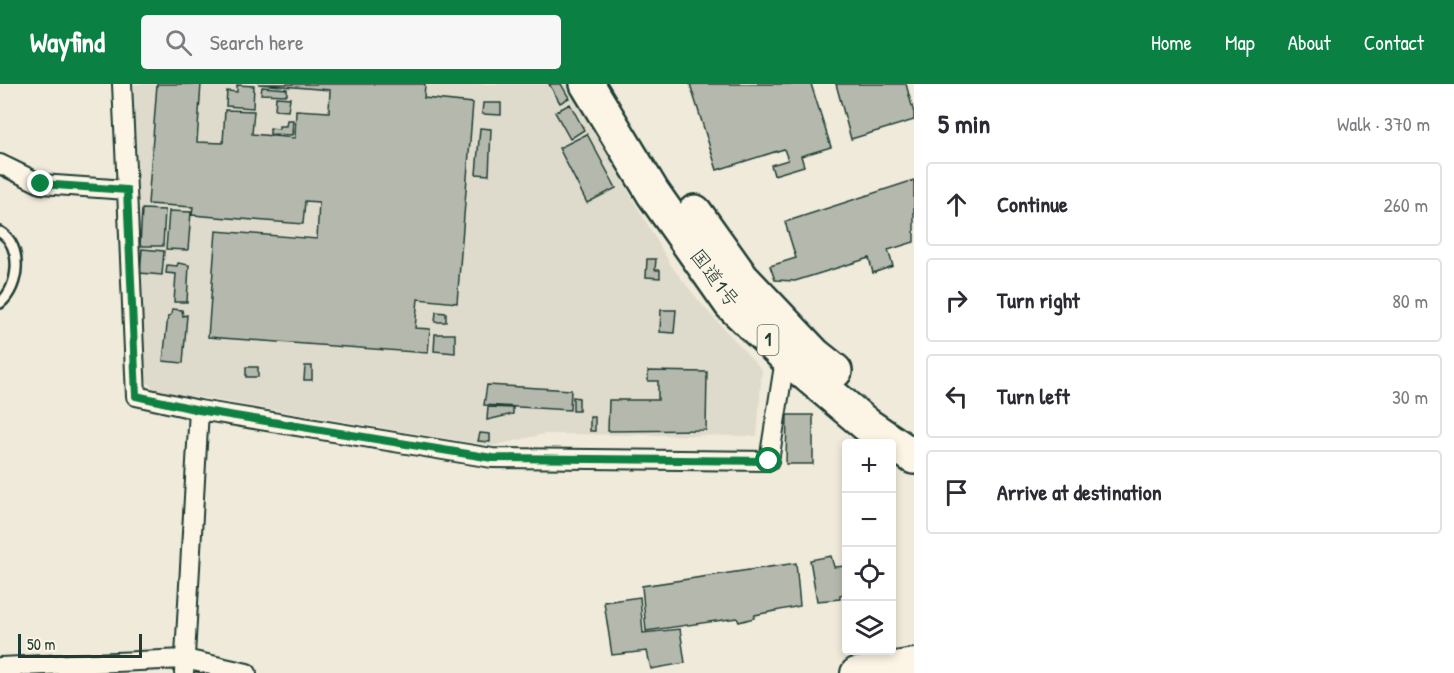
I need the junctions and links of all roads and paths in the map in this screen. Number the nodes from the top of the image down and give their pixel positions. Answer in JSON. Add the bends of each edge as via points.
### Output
{"nodes":[{"id":1,"x":122,"y":84,"type":"edge"},
{"id":2,"x":587,"y":84,"type":"edge"},
{"id":3,"x":613,"y":84,"type":"edge"},
{"id":4,"x":0,"y":164,"type":"edge"},
{"id":5,"x":658,"y":180,"type":"junction"},
{"id":6,"x":127,"y":190,"type":"junction"},
{"id":7,"x":0,"y":232,"type":"edge"},
{"id":8,"x":0,"y":303,"type":"edge"},
{"id":9,"x":790,"y":344,"type":"junction"},
{"id":10,"x":199,"y":410,"type":"junction"},
{"id":11,"x":914,"y":433,"type":"edge"},
{"id":12,"x":914,"y":457,"type":"edge"},
{"id":13,"x":914,"y":664,"type":"edge"},
{"id":14,"x":184,"y":666,"type":"edge"},
{"id":15,"x":0,"y":667,"type":"edge"},
{"id":16,"x":247,"y":673,"type":"edge"},
{"id":17,"x":856,"y":673,"type":"edge"}],
"edges":[{"from":1,"to":6,"type":"street"},
{"from":2,"to":5,"type":"highway","name":"国道1号","number":"1"},
{"from":3,"to":5,"type":"highway","name":"国道1号","number":"1"},
{"from":4,"to":6,"type":"street","via":[[41,184]]},
{"from":5,"to":9,"type":"highway","name":"国道1号","number":"1","via":[[731,304]]},
{"from":6,"to":10,"type":"street","via":[[136,396]]},
{"from":7,"to":8,"type":"lane","via":[[7,236],[16,265],[14,283]]},
{"from":9,"to":10,"type":"street","via":[[769,461],[492,458]]},
{"from":9,"to":11,"type":"highway","name":"国道1号","number":"1","via":[[815,355]]},
{"from":9,"to":12,"type":"highway","name":"国道1号","number":"1","via":[[867,425]]},
{"from":10,"to":14,"type":"street"},
{"from":13,"to":17,"type":"main road"},
{"from":14,"to":15,"type":"street"},
{"from":14,"to":16,"type":"street"}]}
